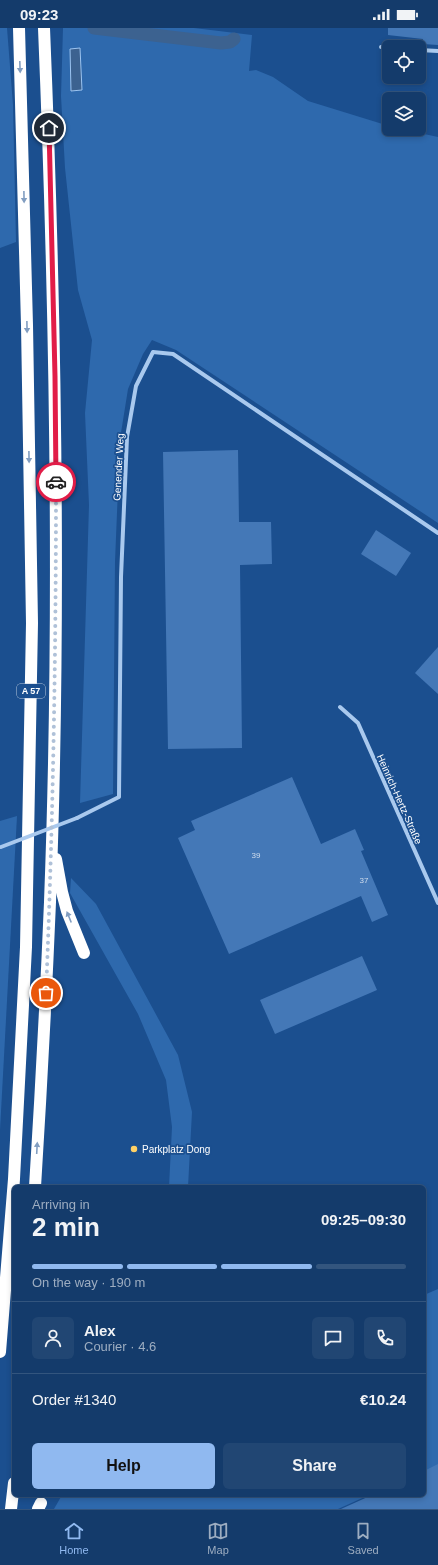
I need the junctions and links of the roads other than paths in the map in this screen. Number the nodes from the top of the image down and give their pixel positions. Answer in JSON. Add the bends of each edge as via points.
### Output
{"nodes":[{"id":1,"x":18,"y":28,"type":"edge"},
{"id":2,"x":44,"y":28,"type":"edge"},
{"id":3,"x":426,"y":50,"type":"edge"},
{"id":4,"x":438,"y":51,"type":"edge"},
{"id":5,"x":438,"y":532,"type":"edge"},
{"id":6,"x":340,"y":707,"type":"dead end"},
{"id":7,"x":52,"y":830,"type":"junction"},
{"id":8,"x":1,"y":847,"type":"edge"},
{"id":9,"x":438,"y":903,"type":"edge"},
{"id":10,"x":84,"y":954,"type":"dead end"},
{"id":11,"x":14,"y":1185,"type":"edge"},
{"id":12,"x":35,"y":1185,"type":"edge"},
{"id":13,"x":12,"y":1204,"type":"edge"},
{"id":14,"x":0,"y":1352,"type":"edge"},
{"id":15,"x":12,"y":1497,"type":"edge"},
{"id":16,"x":11,"y":1509,"type":"edge"}],
"edges":[{"from":1,"to":11,"type":"highway","number":"A 57","one_way":true,"via":[[28,333],[32,624],[25,963]]},
{"from":2,"to":7,"type":"highway","number":"A 57","via":[[50,160],[55,399],[56,583]]},
{"from":3,"to":4,"type":"street"},
{"from":5,"to":8,"type":"street","name":"Genender Weg","bridge":true,"via":[[173,354],[153,352],[136,386],[126,436],[121,576],[119,798],[77,818]]},
{"from":6,"to":9,"type":"street","name":"Heinrich-Hertz-Straße","via":[[358,723]]},
{"from":10,"to":7,"type":"highway","one_way":true,"via":[[65,904]]},
{"from":12,"to":7,"type":"highway","number":"A 57","one_way":true},
{"from":13,"to":14,"type":"highway","number":"A 57","one_way":true},
{"from":15,"to":16,"type":"highway"}]}
